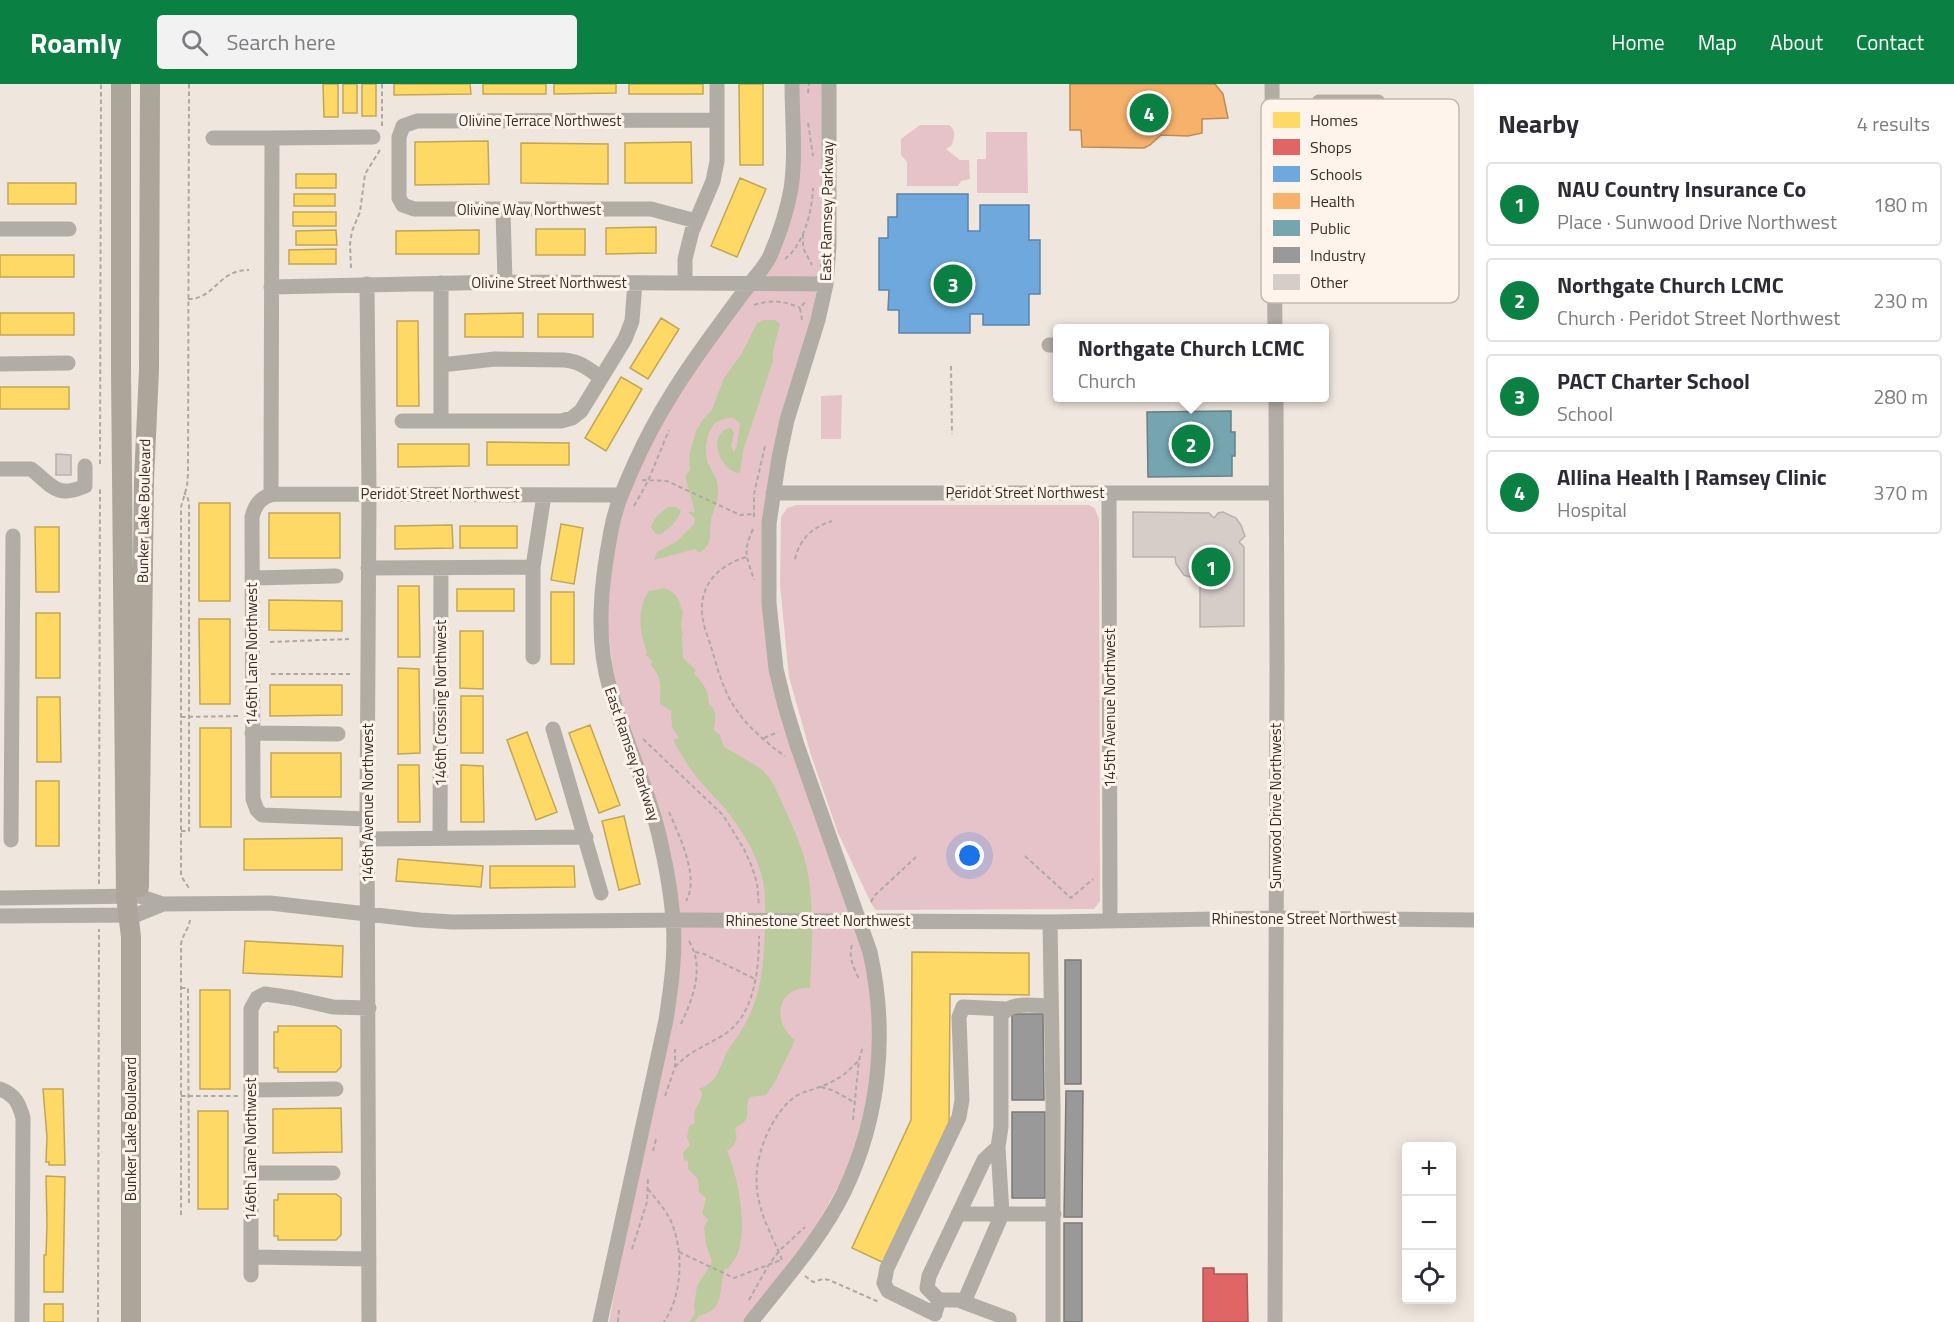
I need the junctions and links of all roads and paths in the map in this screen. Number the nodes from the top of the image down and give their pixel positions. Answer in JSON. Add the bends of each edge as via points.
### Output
{"nodes":[{"id":1,"x":121,"y":84,"type":"edge"},
{"id":2,"x":150,"y":84,"type":"edge"},
{"id":3,"x":189,"y":84,"type":"edge"},
{"id":4,"x":382,"y":84,"type":"edge"},
{"id":5,"x":717,"y":84,"type":"edge"},
{"id":6,"x":792,"y":84,"type":"edge"},
{"id":7,"x":809,"y":84,"type":"edge"},
{"id":8,"x":829,"y":84,"type":"edge"},
{"id":9,"x":1272,"y":84,"type":"edge"},
{"id":10,"x":807,"y":98,"type":"dead end"},
{"id":11,"x":1272,"y":99,"type":"edge"},
{"id":12,"x":808,"y":118,"type":"dead end"},
{"id":13,"x":717,"y":120,"type":"junction"},
{"id":14,"x":379,"y":137,"type":"junction"},
{"id":15,"x":213,"y":138,"type":"dead end"},
{"id":16,"x":272,"y":138,"type":"junction"},
{"id":17,"x":814,"y":163,"type":"dead end"},
{"id":18,"x":398,"y":164,"type":"joint"},
{"id":19,"x":814,"y":185,"type":"dead end"},
{"id":20,"x":503,"y":210,"type":"junction"},
{"id":21,"x":696,"y":221,"type":"junction"},
{"id":22,"x":0,"y":229,"type":"edge"},
{"id":23,"x":69,"y":229,"type":"dead end"},
{"id":24,"x":784,"y":259,"type":"dead end"},
{"id":25,"x":351,"y":268,"type":"dead end"},
{"id":26,"x":249,"y":270,"type":"dead end"},
{"id":27,"x":504,"y":282,"type":"junction"},
{"id":28,"x":441,"y":283,"type":"junction"},
{"id":29,"x":635,"y":283,"type":"junction"},
{"id":30,"x":685,"y":283,"type":"junction"},
{"id":31,"x":750,"y":283,"type":"junction"},
{"id":32,"x":367,"y":284,"type":"junction"},
{"id":33,"x":826,"y":284,"type":"junction"},
{"id":34,"x":271,"y":287,"type":"junction"},
{"id":35,"x":188,"y":299,"type":"junction"},
{"id":36,"x":1275,"y":303,"type":"edge"},
{"id":37,"x":800,"y":308,"type":"dead end"},
{"id":38,"x":749,"y":309,"type":"dead end"},
{"id":39,"x":1275,"y":324,"type":"edge"},
{"id":40,"x":68,"y":363,"type":"dead end"},
{"id":41,"x":0,"y":364,"type":"edge"},
{"id":42,"x":441,"y":365,"type":"junction"},
{"id":43,"x":951,"y":366,"type":"dead end"},
{"id":44,"x":600,"y":377,"type":"junction"},
{"id":45,"x":1276,"y":402,"type":"edge"},
{"id":46,"x":402,"y":421,"type":"dead end"},
{"id":47,"x":441,"y":421,"type":"junction"},
{"id":48,"x":672,"y":423,"type":"dead end"},
{"id":49,"x":952,"y":434,"type":"dead end"},
{"id":50,"x":85,"y":466,"type":"dead end"},
{"id":51,"x":0,"y":470,"type":"edge"},
{"id":52,"x":629,"y":476,"type":"junction"},
{"id":53,"x":648,"y":481,"type":"junction"},
{"id":54,"x":773,"y":493,"type":"junction"},
{"id":55,"x":1276,"y":493,"type":"junction"},
{"id":56,"x":184,"y":494,"type":"junction"},
{"id":57,"x":369,"y":494,"type":"junction"},
{"id":58,"x":1109,"y":494,"type":"junction"},
{"id":59,"x":544,"y":495,"type":"junction"},
{"id":60,"x":621,"y":495,"type":"junction"},
{"id":61,"x":265,"y":497,"type":"junction"},
{"id":62,"x":771,"y":510,"type":"junction"},
{"id":63,"x":631,"y":513,"type":"dead end"},
{"id":64,"x":832,"y":521,"type":"dead end"},
{"id":65,"x":13,"y":536,"type":"dead end"},
{"id":66,"x":6,"y":557,"type":"edge"},
{"id":67,"x":746,"y":557,"type":"dead end"},
{"id":68,"x":795,"y":559,"type":"dead end"},
{"id":69,"x":533,"y":567,"type":"junction"},
{"id":70,"x":368,"y":568,"type":"junction"},
{"id":71,"x":441,"y":568,"type":"junction"},
{"id":72,"x":336,"y":576,"type":"dead end"},
{"id":73,"x":252,"y":578,"type":"junction"},
{"id":74,"x":349,"y":639,"type":"dead end"},
{"id":75,"x":270,"y":642,"type":"dead end"},
{"id":76,"x":533,"y":657,"type":"dead end"},
{"id":77,"x":271,"y":674,"type":"dead end"},
{"id":78,"x":350,"y":674,"type":"dead end"},
{"id":79,"x":252,"y":716,"type":"junction"},
{"id":80,"x":181,"y":717,"type":"junction"},
{"id":81,"x":189,"y":717,"type":"junction"},
{"id":82,"x":554,"y":729,"type":"dead end"},
{"id":83,"x":781,"y":732,"type":"dead end"},
{"id":84,"x":252,"y":733,"type":"junction"},
{"id":85,"x":338,"y":734,"type":"dead end"},
{"id":86,"x":636,"y":734,"type":"dead end"},
{"id":87,"x":764,"y":738,"type":"junction"},
{"id":88,"x":787,"y":757,"type":"dead end"},
{"id":89,"x":6,"y":772,"type":"edge"},
{"id":90,"x":668,"y":810,"type":"dead end"},
{"id":91,"x":367,"y":819,"type":"junction"},
{"id":92,"x":181,"y":831,"type":"junction"},
{"id":93,"x":586,"y":837,"type":"junction"},
{"id":94,"x":440,"y":838,"type":"junction"},
{"id":95,"x":367,"y":839,"type":"junction"},
{"id":96,"x":11,"y":840,"type":"dead end"},
{"id":97,"x":1025,"y":856,"type":"dead end"},
{"id":98,"x":916,"y":857,"type":"dead end"},
{"id":99,"x":1093,"y":879,"type":"dead end"},
{"id":100,"x":601,"y":893,"type":"dead end"},
{"id":101,"x":0,"y":898,"type":"edge"},
{"id":102,"x":871,"y":902,"type":"dead end"},
{"id":103,"x":190,"y":904,"type":"junction"},
{"id":104,"x":132,"y":905,"type":"junction"},
{"id":105,"x":759,"y":907,"type":"dead end"},
{"id":106,"x":368,"y":913,"type":"junction"},
{"id":107,"x":0,"y":916,"type":"edge"},
{"id":108,"x":1275,"y":918,"type":"junction"},
{"id":109,"x":679,"y":920,"type":"junction"},
{"id":110,"x":859,"y":920,"type":"junction"},
{"id":111,"x":1474,"y":920,"type":"edge"},
{"id":112,"x":1110,"y":921,"type":"junction"},
{"id":113,"x":99,"y":922,"type":"dead end"},
{"id":114,"x":1050,"y":922,"type":"junction"},
{"id":115,"x":755,"y":924,"type":"junction"},
{"id":116,"x":695,"y":952,"type":"junction"},
{"id":117,"x":755,"y":979,"type":"junction"},
{"id":118,"x":181,"y":988,"type":"junction"},
{"id":119,"x":1051,"y":1006,"type":"junction"},
{"id":120,"x":369,"y":1008,"type":"junction"},
{"id":121,"x":1006,"y":1009,"type":"junction"},
{"id":122,"x":678,"y":1029,"type":"dead end"},
{"id":123,"x":675,"y":1047,"type":"dead end"},
{"id":124,"x":859,"y":1060,"type":"dead end"},
{"id":125,"x":675,"y":1067,"type":"junction"},
{"id":126,"x":821,"y":1087,"type":"junction"},
{"id":127,"x":0,"y":1089,"type":"edge"},
{"id":128,"x":336,"y":1089,"type":"dead end"},
{"id":129,"x":251,"y":1094,"type":"junction"},
{"id":130,"x":181,"y":1096,"type":"junction"},
{"id":131,"x":189,"y":1096,"type":"junction"},
{"id":132,"x":665,"y":1098,"type":"dead end"},
{"id":133,"x":854,"y":1102,"type":"dead end"},
{"id":134,"x":656,"y":1138,"type":"dead end"},
{"id":135,"x":998,"y":1147,"type":"junction"},
{"id":136,"x":651,"y":1155,"type":"dead end"},
{"id":137,"x":646,"y":1170,"type":"dead end"},
{"id":138,"x":252,"y":1173,"type":"junction"},
{"id":139,"x":333,"y":1173,"type":"dead end"},
{"id":140,"x":630,"y":1182,"type":"junction"},
{"id":141,"x":648,"y":1189,"type":"junction"},
{"id":142,"x":189,"y":1206,"type":"dead end"},
{"id":143,"x":958,"y":1214,"type":"junction"},
{"id":144,"x":1002,"y":1214,"type":"junction"},
{"id":145,"x":1054,"y":1214,"type":"junction"},
{"id":146,"x":181,"y":1215,"type":"dead end"},
{"id":147,"x":632,"y":1249,"type":"dead end"},
{"id":148,"x":679,"y":1252,"type":"junction"},
{"id":149,"x":252,"y":1257,"type":"junction"},
{"id":150,"x":369,"y":1258,"type":"junction"},
{"id":151,"x":788,"y":1264,"type":"junction"},
{"id":152,"x":252,"y":1275,"type":"dead end"},
{"id":153,"x":964,"y":1302,"type":"junction"},
{"id":154,"x":883,"y":1304,"type":"dead end"},
{"id":155,"x":619,"y":1306,"type":"dead end"},
{"id":156,"x":935,"y":1312,"type":"edge"},
{"id":157,"x":1011,"y":1321,"type":"edge"},
{"id":158,"x":22,"y":1322,"type":"edge"},
{"id":159,"x":98,"y":1322,"type":"edge"},
{"id":160,"x":131,"y":1322,"type":"edge"},
{"id":161,"x":369,"y":1322,"type":"edge"},
{"id":162,"x":600,"y":1322,"type":"edge"},
{"id":163,"x":618,"y":1322,"type":"edge"},
{"id":164,"x":664,"y":1322,"type":"edge"},
{"id":165,"x":752,"y":1322,"type":"edge"},
{"id":166,"x":1053,"y":1322,"type":"edge"},
{"id":167,"x":1275,"y":1322,"type":"edge"}],
"edges":[{"from":1,"to":104,"type":"main road","name":"Bunker Lake Boulevard","via":[[121,370]]},
{"from":2,"to":104,"type":"main road","name":"Bunker Lake Boulevard","via":[[148,370]]},
{"from":3,"to":35,"type":"path"},
{"from":4,"to":14,"type":"path"},
{"from":5,"to":13,"type":"street"},
{"from":6,"to":31,"type":"street","name":"East Ramsey Parkway","via":[[791,189],[769,259]]},
{"from":7,"to":10,"type":"path"},
{"from":8,"to":33,"type":"street","name":"East Ramsey Parkway"},
{"from":9,"to":11,"type":"street"},
{"from":12,"to":17,"type":"path"},
{"from":13,"to":18,"type":"street","name":"Olivine Terrace Northwest","via":[[417,121],[403,126]]},
{"from":13,"to":21,"type":"street","via":[[717,161]]},
{"from":14,"to":16,"type":"street"},
{"from":14,"to":25,"type":"path","via":[[379,154],[362,183],[360,212],[350,244]]},
{"from":15,"to":16,"type":"street"},
{"from":16,"to":34,"type":"street","name":"146th Lane Northwest"},
{"from":18,"to":20,"type":"street","name":"Olivine Way Northwest","via":[[399,198],[403,205],[414,209]]},
{"from":19,"to":24,"type":"path","via":[[803,233]]},
{"from":20,"to":21,"type":"street","name":"Olivine Way Northwest","via":[[651,209]]},
{"from":20,"to":27,"type":"street"},
{"from":21,"to":30,"type":"street","via":[[685,259]]},
{"from":22,"to":23,"type":"street"},
{"from":26,"to":35,"type":"path","via":[[232,272],[206,295]]},
{"from":27,"to":28,"type":"street","name":"Olivine Street Northwest"},
{"from":27,"to":29,"type":"street","name":"Olivine Street Northwest"},
{"from":28,"to":32,"type":"street","name":"Olivine Street Northwest"},
{"from":28,"to":42,"type":"street"},
{"from":29,"to":30,"type":"street","name":"Olivine Street Northwest"},
{"from":29,"to":44,"type":"street","via":[[632,321]]},
{"from":30,"to":31,"type":"street","name":"Olivine Street Northwest"},
{"from":31,"to":33,"type":"street","name":"Olivine Street Northwest"},
{"from":31,"to":52,"type":"street","name":"East Ramsey Parkway","via":[[671,392]]},
{"from":32,"to":34,"type":"street","name":"Olivine Street Northwest"},
{"from":32,"to":57,"type":"street","name":"146th Avenue Northwest"},
{"from":33,"to":54,"type":"street","name":"East Ramsey Parkway","via":[[787,420]]},
{"from":34,"to":61,"type":"street","name":"146th Lane Northwest"},
{"from":35,"to":56,"type":"path","via":[[188,474]]},
{"from":36,"to":39,"type":"street"},
{"from":37,"to":38,"type":"path","via":[[772,300]]},
{"from":40,"to":41,"type":"street"},
{"from":42,"to":44,"type":"street","via":[[495,359],[574,360]]},
{"from":42,"to":47,"type":"street"},
{"from":43,"to":49,"type":"path"},
{"from":44,"to":47,"type":"street","via":[[581,411],[572,418]]},
{"from":45,"to":55,"type":"street","name":"Sunwood Drive Northwest"},
{"from":46,"to":47,"type":"street"},
{"from":48,"to":53,"type":"path"},
{"from":50,"to":51,"type":"street","via":[[85,486],[74,491],[50,487],[31,469]]},
{"from":52,"to":53,"type":"path"},
{"from":52,"to":60,"type":"street","name":"East Ramsey Parkway"},
{"from":53,"to":62,"type":"path","via":[[667,481],[744,516]]},
{"from":53,"to":63,"type":"path"},
{"from":54,"to":58,"type":"street","name":"Peridot Street Northwest"},
{"from":54,"to":62,"type":"street","name":"East Ramsey Parkway"},
{"from":55,"to":58,"type":"street","name":"Peridot Street Northwest"},
{"from":55,"to":108,"type":"street","name":"Sunwood Drive Northwest"},
{"from":56,"to":80,"type":"path"},
{"from":56,"to":81,"type":"path","via":[[189,503]]},
{"from":57,"to":59,"type":"street","name":"Peridot Street Northwest"},
{"from":57,"to":61,"type":"street","name":"Peridot Street Northwest"},
{"from":57,"to":70,"type":"street","name":"146th Avenue Northwest"},
{"from":58,"to":112,"type":"street","name":"145th Avenue Northwest"},
{"from":59,"to":60,"type":"street","name":"Peridot Street Northwest"},
{"from":59,"to":69,"type":"street"},
{"from":60,"to":109,"type":"street","name":"East Ramsey Parkway","via":[[611,527],[602,586],[603,654],[609,687],[658,831]]},
{"from":61,"to":73,"type":"street","name":"146th Lane Northwest","via":[[254,509],[252,518]]},
{"from":62,"to":110,"type":"street","name":"East Ramsey Parkway","via":[[769,603],[778,678],[797,745]]},
{"from":64,"to":68,"type":"path","via":[[807,534]]},
{"from":65,"to":66,"type":"street"},
{"from":66,"to":89,"type":"street"},
{"from":67,"to":87,"type":"path","via":[[731,561],[709,581],[702,612],[725,690],[745,722]]},
{"from":69,"to":71,"type":"street"},
{"from":69,"to":76,"type":"street"},
{"from":70,"to":71,"type":"street"},
{"from":70,"to":91,"type":"street","name":"146th Avenue Northwest"},
{"from":71,"to":94,"type":"street","name":"146th Crossing Northwest"},
{"from":72,"to":73,"type":"street"},
{"from":73,"to":79,"type":"street","name":"146th Lane Northwest"},
{"from":74,"to":75,"type":"path"},
{"from":77,"to":78,"type":"path"},
{"from":79,"to":81,"type":"path"},
{"from":79,"to":84,"type":"street","name":"146th Lane Northwest"},
{"from":80,"to":81,"type":"path"},
{"from":80,"to":92,"type":"path"},
{"from":81,"to":92,"type":"path","via":[[189,831]]},
{"from":82,"to":93,"type":"street"},
{"from":83,"to":87,"type":"path"},
{"from":84,"to":85,"type":"street"},
{"from":84,"to":91,"type":"street","name":"146th Lane Northwest","via":[[253,800],[262,815]]},
{"from":86,"to":105,"type":"path","via":[[723,815],[752,867]]},
{"from":87,"to":88,"type":"path"},
{"from":89,"to":96,"type":"street"},
{"from":90,"to":109,"type":"path","via":[[689,868],[688,897]]},
{"from":91,"to":95,"type":"street","name":"146th Avenue Northwest"},
{"from":92,"to":103,"type":"path","via":[[181,876],[189,888]]},
{"from":93,"to":94,"type":"street"},
{"from":93,"to":100,"type":"street"},
{"from":94,"to":95,"type":"street"},
{"from":95,"to":106,"type":"street","name":"146th Avenue Northwest"},
{"from":97,"to":99,"type":"path","via":[[1071,898]]},
{"from":98,"to":102,"type":"path"},
{"from":101,"to":104,"type":"street","name":"Rhinestone Street Northwest"},
{"from":103,"to":104,"type":"street","name":"Rhinestone Street Northwest"},
{"from":103,"to":106,"type":"street","name":"Rhinestone Street Northwest","via":[[270,903]]},
{"from":103,"to":118,"type":"path","via":[[190,925],[181,944]]},
{"from":104,"to":107,"type":"street","name":"Rhinestone Street Northwest"},
{"from":104,"to":160,"type":"main road","name":"Bunker Lake Boulevard"},
{"from":106,"to":109,"type":"street","name":"Rhinestone Street Northwest","via":[[453,922]]},
{"from":106,"to":120,"type":"street","name":"146th Avenue Northwest"},
{"from":108,"to":111,"type":"street","name":"Rhinestone Street Northwest"},
{"from":108,"to":112,"type":"street","name":"Rhinestone Street Northwest"},
{"from":108,"to":167,"type":"street","name":"Sunwood Drive Northwest"},
{"from":109,"to":115,"type":"street","name":"Rhinestone Street Northwest"},
{"from":109,"to":116,"type":"path"},
{"from":109,"to":140,"type":"street","name":"East Ramsey Parkway","via":[[666,1020]]},
{"from":110,"to":114,"type":"street","name":"Rhinestone Street Northwest"},
{"from":110,"to":115,"type":"street","name":"Rhinestone Street Northwest"},
{"from":110,"to":151,"type":"street","name":"East Ramsey Parkway","via":[[876,979],[880,1038],[875,1097],[863,1148],[844,1193],[824,1225]]},
{"from":112,"to":114,"type":"street","name":"Rhinestone Street Northwest"},
{"from":113,"to":159,"type":"path"},
{"from":114,"to":119,"type":"street"},
{"from":115,"to":117,"type":"path"},
{"from":116,"to":117,"type":"path"},
{"from":116,"to":122,"type":"path","via":[[695,989]]},
{"from":117,"to":125,"type":"path","via":[[747,1008],[734,1027]]},
{"from":118,"to":130,"type":"path"},
{"from":118,"to":131,"type":"path","via":[[188,988]]},
{"from":119,"to":121,"type":"street"},
{"from":119,"to":145,"type":"street"},
{"from":120,"to":129,"type":"street","name":"146th Lane Northwest","via":[[333,1007],[265,994],[258,998],[251,1009]]},
{"from":120,"to":150,"type":"street","name":"146th Avenue Northwest"},
{"from":121,"to":135,"type":"street","via":[[1001,1016]]},
{"from":121,"to":156,"type":"street","via":[[963,1007],[959,1017],[959,1117],[885,1276],[888,1291]]},
{"from":123,"to":125,"type":"path"},
{"from":124,"to":126,"type":"path","via":[[848,1072]]},
{"from":125,"to":132,"type":"path"},
{"from":126,"to":133,"type":"path"},
{"from":126,"to":151,"type":"path","via":[[807,1090],[784,1106],[758,1160],[755,1178],[762,1213]]},
{"from":127,"to":158,"type":"street","via":[[15,1098],[23,1118]]},
{"from":128,"to":129,"type":"street"},
{"from":129,"to":131,"type":"path"},
{"from":129,"to":138,"type":"street","name":"146th Lane Northwest"},
{"from":130,"to":131,"type":"path"},
{"from":130,"to":146,"type":"path"},
{"from":131,"to":142,"type":"path"},
{"from":134,"to":136,"type":"path"},
{"from":135,"to":143,"type":"street","via":[[984,1160]]},
{"from":135,"to":144,"type":"street"},
{"from":137,"to":141,"type":"path"},
{"from":138,"to":139,"type":"street"},
{"from":138,"to":149,"type":"street","name":"146th Lane Northwest"},
{"from":140,"to":141,"type":"path"},
{"from":140,"to":162,"type":"street","name":"East Ramsey Parkway"},
{"from":141,"to":147,"type":"path"},
{"from":141,"to":148,"type":"path","via":[[670,1221]]},
{"from":143,"to":144,"type":"street"},
{"from":143,"to":156,"type":"street","via":[[929,1276],[927,1288]]},
{"from":144,"to":145,"type":"street"},
{"from":144,"to":153,"type":"street"},
{"from":145,"to":166,"type":"street"},
{"from":148,"to":151,"type":"path","via":[[734,1278]]},
{"from":148,"to":164,"type":"path","via":[[675,1298]]},
{"from":149,"to":150,"type":"street"},
{"from":149,"to":152,"type":"street","name":"146th Lane Northwest"},
{"from":150,"to":161,"type":"street","name":"146th Avenue Northwest"},
{"from":151,"to":154,"type":"path","via":[[813,1282],[829,1280]]},
{"from":151,"to":165,"type":"street","name":"East Ramsey Parkway"},
{"from":153,"to":156,"type":"street","via":[[957,1300]]},
{"from":153,"to":157,"type":"street"},
{"from":155,"to":163,"type":"path"}]}
